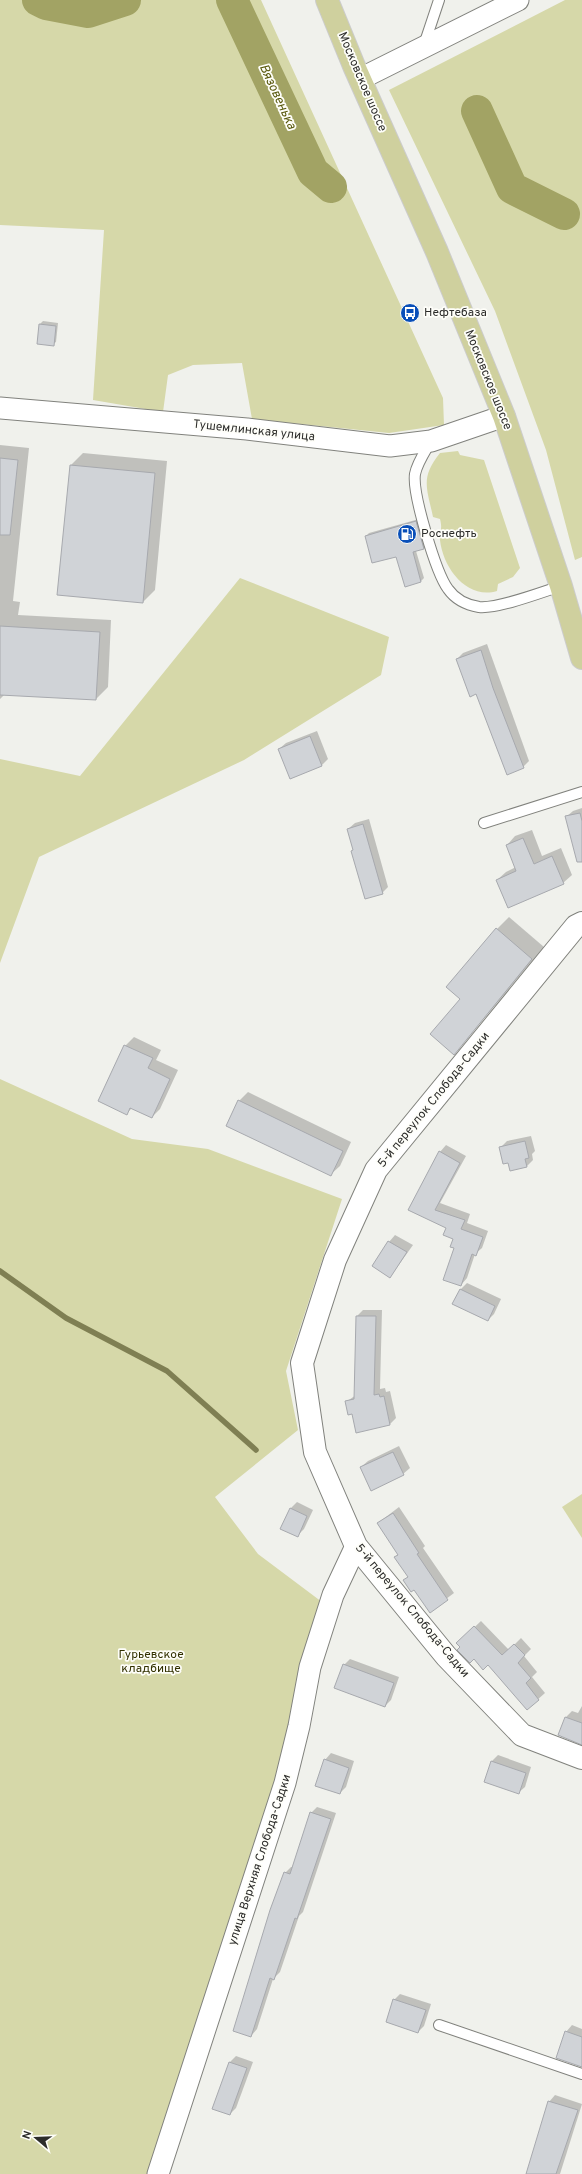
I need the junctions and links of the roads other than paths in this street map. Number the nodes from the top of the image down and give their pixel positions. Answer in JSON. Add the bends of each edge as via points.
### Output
{"nodes":[{"id":1,"x":315,"y":0,"type":"edge"},
{"id":2,"x":327,"y":0,"type":"edge"},
{"id":3,"x":439,"y":0,"type":"edge"},
{"id":4,"x":518,"y":0,"type":"edge"},
{"id":5,"x":423,"y":49,"type":"junction"},
{"id":6,"x":356,"y":72,"type":"junction"},
{"id":7,"x":0,"y":408,"type":"edge"},
{"id":8,"x":504,"y":416,"type":"junction"},
{"id":9,"x":431,"y":441,"type":"junction"},
{"id":10,"x":562,"y":586,"type":"junction"},
{"id":11,"x":582,"y":658,"type":"edge"},
{"id":12,"x":582,"y":792,"type":"edge"},
{"id":13,"x":484,"y":823,"type":"dead end"},
{"id":14,"x":582,"y":923,"type":"edge"},
{"id":15,"x":356,"y":1546,"type":"junction"},
{"id":16,"x":582,"y":1758,"type":"edge"},
{"id":17,"x":439,"y":2025,"type":"dead end"},
{"id":18,"x":582,"y":2074,"type":"edge"},
{"id":19,"x":158,"y":2174,"type":"edge"}],
"edges":[{"from":1,"to":6,"type":"main road"},
{"from":2,"to":6,"type":"main road","name":"Московское шоссе"},
{"from":3,"to":5,"type":"lane"},
{"from":4,"to":5,"type":"street"},
{"from":5,"to":6,"type":"street"},
{"from":6,"to":8,"type":"main road","name":"Московское шоссе","via":[[437,252]]},
{"from":7,"to":9,"type":"street","name":"Тушемлинская улица","via":[[247,429],[390,446]]},
{"from":8,"to":9,"type":"street","name":"Тушемлинская улица"},
{"from":8,"to":10,"type":"main road","name":"Московское шоссе"},
{"from":9,"to":10,"type":"lane","via":[[415,473],[418,502],[440,575],[449,590],[463,602],[480,607],[512,601]]},
{"from":10,"to":11,"type":"main road","name":"Московское шоссе"},
{"from":12,"to":13,"type":"lane"},
{"from":14,"to":15,"type":"street","name":"5-й переулок Слобода-Садки","via":[[576,926],[376,1170],[336,1260],[302,1363],[315,1452]]},
{"from":15,"to":16,"type":"street","name":"5-й переулок Слобода-Садки","via":[[446,1656],[522,1735]]},
{"from":15,"to":19,"type":"street","name":"улица Верхняя Слобода-Садки","via":[[333,1595],[310,1667],[285,1782]]},
{"from":17,"to":18,"type":"lane"}]}
